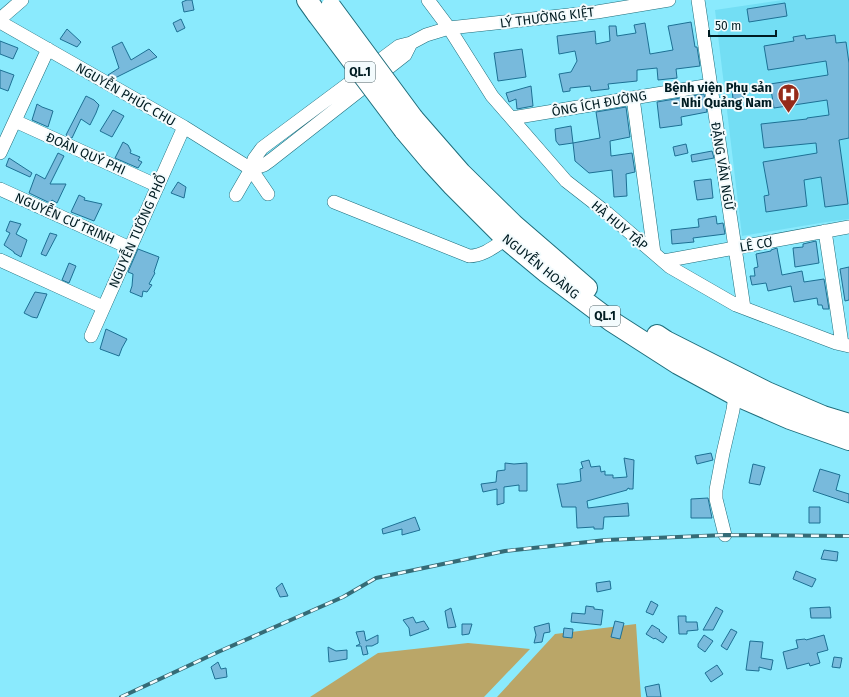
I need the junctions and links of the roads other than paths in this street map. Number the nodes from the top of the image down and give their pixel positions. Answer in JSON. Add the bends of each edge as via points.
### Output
{"nodes":[{"id":1,"x":22,"y":0,"type":"edge"},
{"id":2,"x":428,"y":0,"type":"edge"},
{"id":3,"x":669,"y":0,"type":"edge"},
{"id":4,"x":698,"y":0,"type":"edge"},
{"id":5,"x":320,"y":5,"type":"edge"},
{"id":6,"x":596,"y":6,"type":"edge"},
{"id":7,"x":0,"y":19,"type":"edge"},
{"id":8,"x":0,"y":22,"type":"edge"},
{"id":9,"x":449,"y":28,"type":"junction"},
{"id":10,"x":48,"y":50,"type":"junction"},
{"id":11,"x":711,"y":85,"type":"junction"},
{"id":12,"x":633,"y":98,"type":"junction"},
{"id":13,"x":512,"y":118,"type":"junction"},
{"id":14,"x":15,"y":121,"type":"junction"},
{"id":15,"x":409,"y":124,"type":"junction"},
{"id":16,"x":184,"y":128,"type":"junction"},
{"id":17,"x":0,"y":153,"type":"edge"},
{"id":18,"x":251,"y":169,"type":"junction"},
{"id":19,"x":158,"y":186,"type":"junction"},
{"id":20,"x":0,"y":189,"type":"edge"},
{"id":21,"x":268,"y":194,"type":"dead end"},
{"id":22,"x":236,"y":195,"type":"dead end"},
{"id":23,"x":334,"y":202,"type":"dead end"},
{"id":24,"x":849,"y":227,"type":"edge"},
{"id":25,"x":825,"y":231,"type":"junction"},
{"id":26,"x":506,"y":239,"type":"junction"},
{"id":27,"x":130,"y":248,"type":"junction"},
{"id":28,"x":735,"y":248,"type":"junction"},
{"id":29,"x":659,"y":257,"type":"junction"},
{"id":30,"x":0,"y":260,"type":"edge"},
{"id":31,"x":103,"y":307,"type":"junction"},
{"id":32,"x":744,"y":308,"type":"junction"},
{"id":33,"x":90,"y":336,"type":"dead end"},
{"id":34,"x":845,"y":345,"type":"edge"},
{"id":35,"x":735,"y":395,"type":"junction"},
{"id":36,"x":849,"y":424,"type":"edge"},
{"id":37,"x":849,"y":440,"type":"edge"},
{"id":38,"x":725,"y":535,"type":"dead end"}],
"edges":[{"from":1,"to":7,"type":"street"},
{"from":2,"to":9,"type":"street"},
{"from":3,"to":6,"type":"street","name":"LÝ THƯỜNG KIỆT"},
{"from":4,"to":11,"type":"street","name":"ĐẶNG VĂN NGỮ"},
{"from":5,"to":15,"type":"highway","name":"NGUYỄN HOÀNG","number":"QL.1","bridge":true},
{"from":6,"to":9,"type":"street","name":"LÝ THƯỜNG KIỆT"},
{"from":8,"to":10,"type":"street","name":"NGUYỄN PHÚC CHU"},
{"from":9,"to":13,"type":"street","name":"HÀ HUY TẬP","via":[[492,96]]},
{"from":9,"to":18,"type":"street","name":"LÝ THƯỜNG KIỆT","via":[[411,43],[404,55],[332,104],[271,160]]},
{"from":10,"to":14,"type":"street"},
{"from":10,"to":16,"type":"street","name":"NGUYỄN PHÚC CHU"},
{"from":11,"to":12,"type":"street","name":"ÔNG ÍCH ĐƯỜNG"},
{"from":11,"to":28,"type":"street","name":"ĐẶNG VĂN NGỮ"},
{"from":12,"to":13,"type":"street","name":"ÔNG ÍCH ĐƯỜNG"},
{"from":12,"to":29,"type":"street"},
{"from":13,"to":29,"type":"street","name":"HÀ HUY TẬP","via":[[566,181]]},
{"from":14,"to":17,"type":"street"},
{"from":14,"to":19,"type":"street","name":"ĐOÀN QUÝ PHI"},
{"from":15,"to":26,"type":"highway","name":"NGUYỄN HOÀNG","number":"QL.1","via":[[431,162]]},
{"from":15,"to":36,"type":"highway","name":"NGUYỄN HOÀNG","number":"QL.1","via":[[508,219],[588,289],[666,341],[767,392]]},
{"from":16,"to":18,"type":"street","name":"NGUYỄN PHÚC CHU"},
{"from":16,"to":19,"type":"street","name":"NGUYỄN TƯỜNG PHỔ"},
{"from":18,"to":21,"type":"street"},
{"from":18,"to":22,"type":"street"},
{"from":19,"to":27,"type":"street","name":"NGUYỄN TƯỜNG PHỔ"},
{"from":20,"to":27,"type":"street","name":"NGUYỄN CƯ TRINH"},
{"from":23,"to":26,"type":"street","via":[[469,256],[484,253]]},
{"from":24,"to":25,"type":"street","name":"LÊ CƠ"},
{"from":25,"to":28,"type":"street","name":"LÊ CƠ"},
{"from":25,"to":34,"type":"street"},
{"from":26,"to":35,"type":"highway","name":"NGUYỄN HOÀNG","number":"QL.1","via":[[611,321],[678,364]]},
{"from":27,"to":31,"type":"street","name":"NGUYỄN TƯỜNG PHỔ"},
{"from":28,"to":29,"type":"street","name":"LÊ CƠ"},
{"from":28,"to":32,"type":"street","name":"ĐẶNG VĂN NGỮ"},
{"from":29,"to":32,"type":"street","name":"HÀ HUY TẬP","via":[[670,266]]},
{"from":30,"to":31,"type":"street"},
{"from":31,"to":33,"type":"street","name":"NGUYỄN TƯỜNG PHỔ"},
{"from":32,"to":34,"type":"street","name":"HÀ HUY TẬP"},
{"from":35,"to":37,"type":"highway","name":"NGUYỄN HOÀNG","number":"QL.1","via":[[790,419]]},
{"from":35,"to":38,"type":"street","via":[[716,490]]}]}
